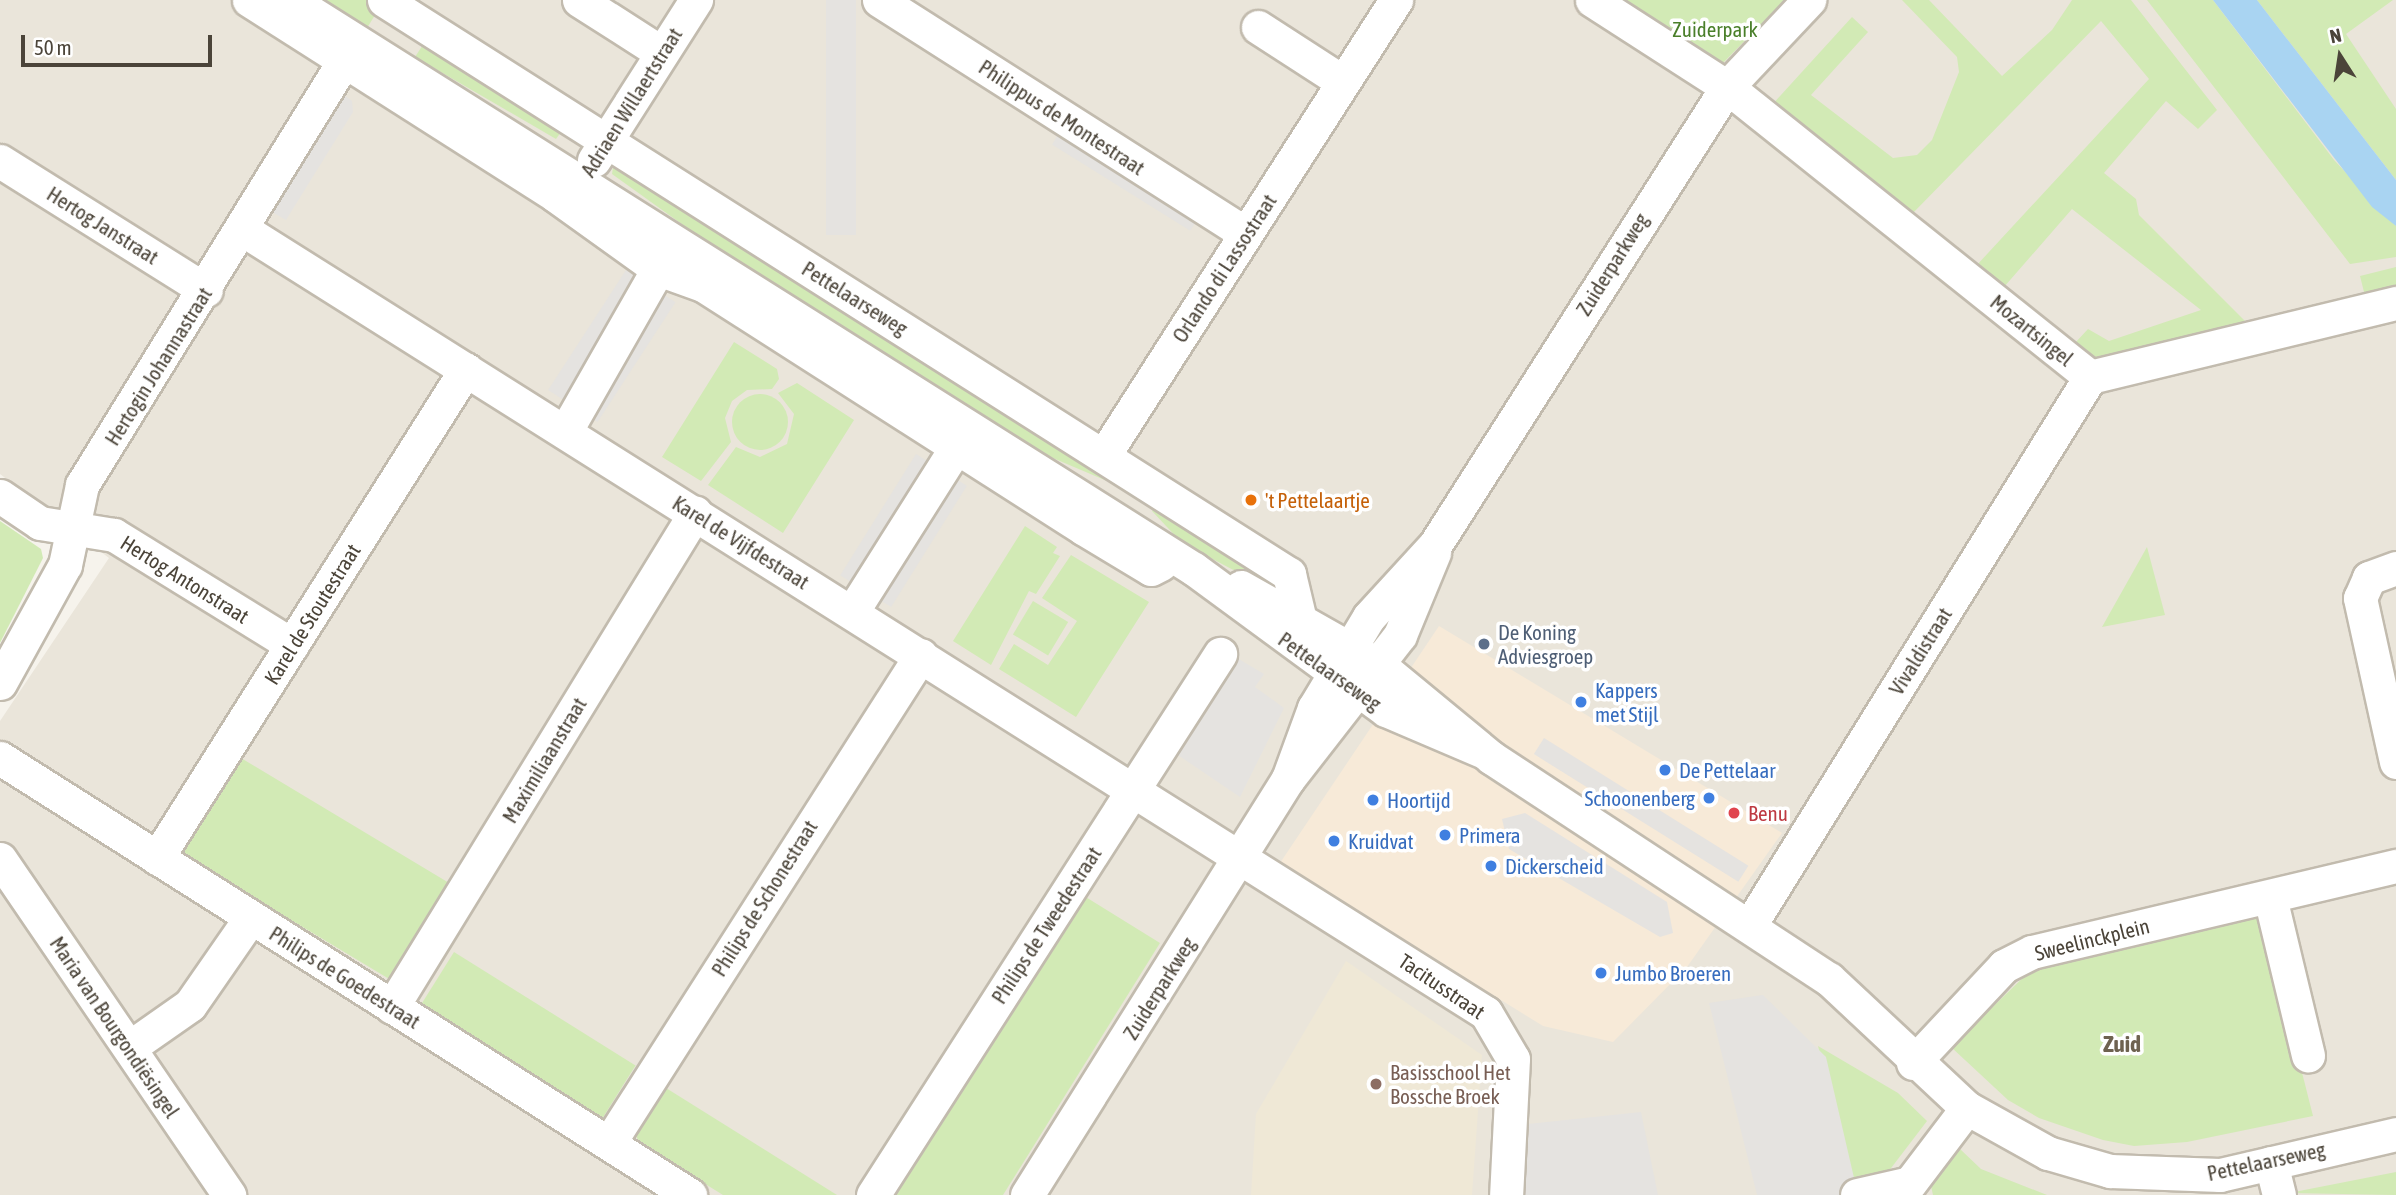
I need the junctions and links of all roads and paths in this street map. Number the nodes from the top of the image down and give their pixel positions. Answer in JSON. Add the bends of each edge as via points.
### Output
{"nodes":[{"id":1,"x":248,"y":0,"type":"edge"},
{"id":2,"x":291,"y":0,"type":"edge"},
{"id":3,"x":384,"y":0,"type":"edge"},
{"id":4,"x":579,"y":0,"type":"edge"},
{"id":5,"x":696,"y":0,"type":"edge"},
{"id":6,"x":879,"y":0,"type":"edge"},
{"id":7,"x":1395,"y":0,"type":"edge"},
{"id":8,"x":1592,"y":0,"type":"edge"},
{"id":9,"x":1810,"y":0,"type":"edge"},
{"id":10,"x":1258,"y":27,"type":"dead end"},
{"id":11,"x":662,"y":53,"type":"junction"},
{"id":12,"x":344,"y":61,"type":"junction"},
{"id":13,"x":1343,"y":82,"type":"junction"},
{"id":14,"x":1727,"y":87,"type":"junction"},
{"id":15,"x":607,"y":141,"type":"junction"},
{"id":16,"x":0,"y":160,"type":"edge"},
{"id":17,"x":574,"y":192,"type":"junction"},
{"id":18,"x":243,"y":229,"type":"junction"},
{"id":19,"x":1246,"y":234,"type":"junction"},
{"id":20,"x":658,"y":269,"type":"junction"},
{"id":21,"x":206,"y":290,"type":"junction"},
{"id":22,"x":2396,"y":303,"type":"edge"},
{"id":23,"x":467,"y":369,"type":"junction"},
{"id":24,"x":2090,"y":377,"type":"junction"},
{"id":25,"x":565,"y":432,"type":"junction"},
{"id":26,"x":957,"y":446,"type":"junction"},
{"id":27,"x":1104,"y":455,"type":"junction"},
{"id":28,"x":0,"y":496,"type":"edge"},
{"id":29,"x":695,"y":513,"type":"junction"},
{"id":30,"x":72,"y":528,"type":"junction"},
{"id":31,"x":1174,"y":565,"type":"junction"},
{"id":32,"x":2396,"y":568,"type":"edge"},
{"id":33,"x":852,"y":612,"type":"junction"},
{"id":34,"x":1299,"y":616,"type":"junction"},
{"id":35,"x":292,"y":645,"type":"junction"},
{"id":36,"x":1220,"y":654,"type":"dead end"},
{"id":37,"x":921,"y":655,"type":"junction"},
{"id":38,"x":1366,"y":656,"type":"junction"},
{"id":39,"x":0,"y":683,"type":"edge"},
{"id":40,"x":1347,"y":683,"type":"junction"},
{"id":41,"x":1480,"y":750,"type":"junction"},
{"id":42,"x":0,"y":758,"type":"edge"},
{"id":43,"x":2396,"y":762,"type":"edge"},
{"id":44,"x":1133,"y":788,"type":"junction"},
{"id":45,"x":1240,"y":856,"type":"junction"},
{"id":46,"x":157,"y":858,"type":"junction"},
{"id":47,"x":0,"y":859,"type":"edge"},
{"id":48,"x":2396,"y":866,"type":"edge"},
{"id":49,"x":2270,"y":897,"type":"junction"},
{"id":50,"x":251,"y":917,"type":"junction"},
{"id":51,"x":1750,"y":925,"type":"junction"},
{"id":52,"x":392,"y":1007,"type":"junction"},
{"id":53,"x":130,"y":1047,"type":"junction"},
{"id":54,"x":2308,"y":1055,"type":"dead end"},
{"id":55,"x":1913,"y":1063,"type":"junction"},
{"id":56,"x":1968,"y":1108,"type":"junction"},
{"id":57,"x":2396,"y":1134,"type":"edge"},
{"id":58,"x":609,"y":1143,"type":"junction"},
{"id":59,"x":2271,"y":1163,"type":"junction"},
{"id":60,"x":1912,"y":1189,"type":"edge"},
{"id":61,"x":229,"y":1195,"type":"edge"},
{"id":62,"x":690,"y":1195,"type":"edge"},
{"id":63,"x":873,"y":1195,"type":"edge"},
{"id":64,"x":1027,"y":1195,"type":"edge"},
{"id":65,"x":1506,"y":1195,"type":"edge"},
{"id":66,"x":1857,"y":1195,"type":"edge"},
{"id":67,"x":2279,"y":1195,"type":"edge"}],
"edges":[{"from":1,"to":12,"type":"street","name":"Pettelaarseweg"},
{"from":2,"to":17,"type":"street","name":"Pettelaarseweg"},
{"from":3,"to":15,"type":"street","name":"Pettelaarseweg"},
{"from":4,"to":11,"type":"street"},
{"from":5,"to":11,"type":"street","name":"Adriaen Willaertstraat"},
{"from":6,"to":19,"type":"street","name":"Philippus de Montestraat"},
{"from":7,"to":13,"type":"street","name":"Orlando di Lassostraat"},
{"from":8,"to":14,"type":"street","name":"Mozartsingel"},
{"from":9,"to":14,"type":"street","name":"Zuiderparkweg"},
{"from":10,"to":13,"type":"street"},
{"from":11,"to":15,"type":"street","name":"Adriaen Willaertstraat"},
{"from":12,"to":17,"type":"street","name":"Pettelaarseweg"},
{"from":12,"to":18,"type":"street","name":"Hertogin Johannastraat"},
{"from":13,"to":19,"type":"street","name":"Orlando di Lassostraat"},
{"from":14,"to":24,"type":"street","name":"Mozartsingel"},
{"from":14,"to":38,"type":"street","name":"Zuiderparkweg","via":[[1435,545],[1433,566],[1400,635]]},
{"from":15,"to":17,"type":"street","name":"Adriaen Willaertstraat"},
{"from":15,"to":27,"type":"street","name":"Pettelaarseweg"},
{"from":16,"to":21,"type":"street","name":"Hertog Janstraat"},
{"from":17,"to":20,"type":"street","name":"Pettelaarseweg"},
{"from":17,"to":31,"type":"street","name":"Pettelaarseweg"},
{"from":18,"to":21,"type":"street","name":"Hertogin Johannastraat"},
{"from":18,"to":23,"type":"street","name":"Karel de Vijfdestraat"},
{"from":19,"to":27,"type":"street","name":"Orlando di Lassostraat"},
{"from":20,"to":25,"type":"street"},
{"from":20,"to":26,"type":"street","name":"Pettelaarseweg","via":[[704,285]]},
{"from":21,"to":30,"type":"street","name":"Hertogin Johannastraat","via":[[82,485]]},
{"from":22,"to":24,"type":"street","name":"Mozartsingel"},
{"from":23,"to":25,"type":"street","name":"Karel de Vijfdestraat"},
{"from":23,"to":35,"type":"street","name":"Karel de Stoutestraat"},
{"from":24,"to":51,"type":"street","name":"Vivaldistraat"},
{"from":25,"to":29,"type":"street","name":"Karel de Vijfdestraat"},
{"from":26,"to":31,"type":"street","name":"Pettelaarseweg"},
{"from":26,"to":33,"type":"street"},
{"from":27,"to":34,"type":"street","name":"Pettelaarseweg","via":[[1289,574]]},
{"from":28,"to":30,"type":"street","name":"Hertog Antonstraat","via":[[40,523]]},
{"from":29,"to":33,"type":"street","name":"Karel de Vijfdestraat"},
{"from":29,"to":52,"type":"street","name":"Maximiliaanstraat"},
{"from":30,"to":35,"type":"street","name":"Hertog Antonstraat","via":[[114,536]]},
{"from":30,"to":39,"type":"street","name":"Hertogin Johannastraat","via":[[65,565]]},
{"from":31,"to":34,"type":"street","name":"Pettelaarseweg","via":[[1223,576]]},
{"from":31,"to":40,"type":"street","name":"Pettelaarseweg"},
{"from":32,"to":43,"type":"street","via":[[2369,578],[2360,598]]},
{"from":33,"to":37,"type":"street","name":"Karel de Vijfdestraat"},
{"from":34,"to":38,"type":"street","name":"Pettelaarseweg"},
{"from":35,"to":46,"type":"street","name":"Karel de Stoutestraat"},
{"from":36,"to":44,"type":"street","name":"Philips de Tweedestraat"},
{"from":37,"to":44,"type":"street","name":"Karel de Vijfdestraat"},
{"from":37,"to":58,"type":"street","name":"Philips de Schonestraat"},
{"from":38,"to":40,"type":"street","name":"Zuiderparkweg"},
{"from":38,"to":41,"type":"street","name":"Pettelaarseweg"},
{"from":40,"to":41,"type":"street","name":"Pettelaarseweg"},
{"from":40,"to":45,"type":"street","name":"Zuiderparkweg","via":[[1297,744],[1288,779]]},
{"from":41,"to":51,"type":"street","name":"Pettelaarseweg"},
{"from":42,"to":46,"type":"street","name":"Philips de Goedestraat"},
{"from":44,"to":45,"type":"street","name":"Karel de Vijfdestraat"},
{"from":44,"to":63,"type":"street","name":"Philips de Tweedestraat"},
{"from":45,"to":64,"type":"street","name":"Zuiderparkweg"},
{"from":45,"to":65,"type":"street","name":"Tacitusstraat","via":[[1486,1013],[1504,1035],[1514,1083]]},
{"from":46,"to":50,"type":"street","name":"Philips de Goedestraat"},
{"from":47,"to":53,"type":"street","name":"Maria van Bourgondiësingel"},
{"from":48,"to":49,"type":"street","name":"Sweelinckplein"},
{"from":49,"to":54,"type":"street"},
{"from":49,"to":55,"type":"street","name":"Sweelinckplein","via":[[2032,952],[2004,966]]},
{"from":50,"to":52,"type":"street","name":"Philips de Goedestraat"},
{"from":50,"to":53,"type":"street","via":[[190,1004]]},
{"from":51,"to":55,"type":"street","name":"Pettelaarseweg","via":[[1790,975],[1891,1053]]},
{"from":52,"to":58,"type":"street","name":"Philips de Goedestraat"},
{"from":53,"to":61,"type":"street","name":"Maria van Bourgondiësingel"},
{"from":55,"to":56,"type":"street","name":"Pettelaarseweg"},
{"from":56,"to":59,"type":"street","name":"Pettelaarseweg","via":[[2048,1153],[2109,1171],[2220,1175]]},
{"from":56,"to":60,"type":"street"},
{"from":57,"to":59,"type":"street","name":"Pettelaarseweg"},
{"from":58,"to":62,"type":"street","name":"Philips de Goedestraat"},
{"from":59,"to":67,"type":"street"},
{"from":60,"to":66,"type":"street"}]}
